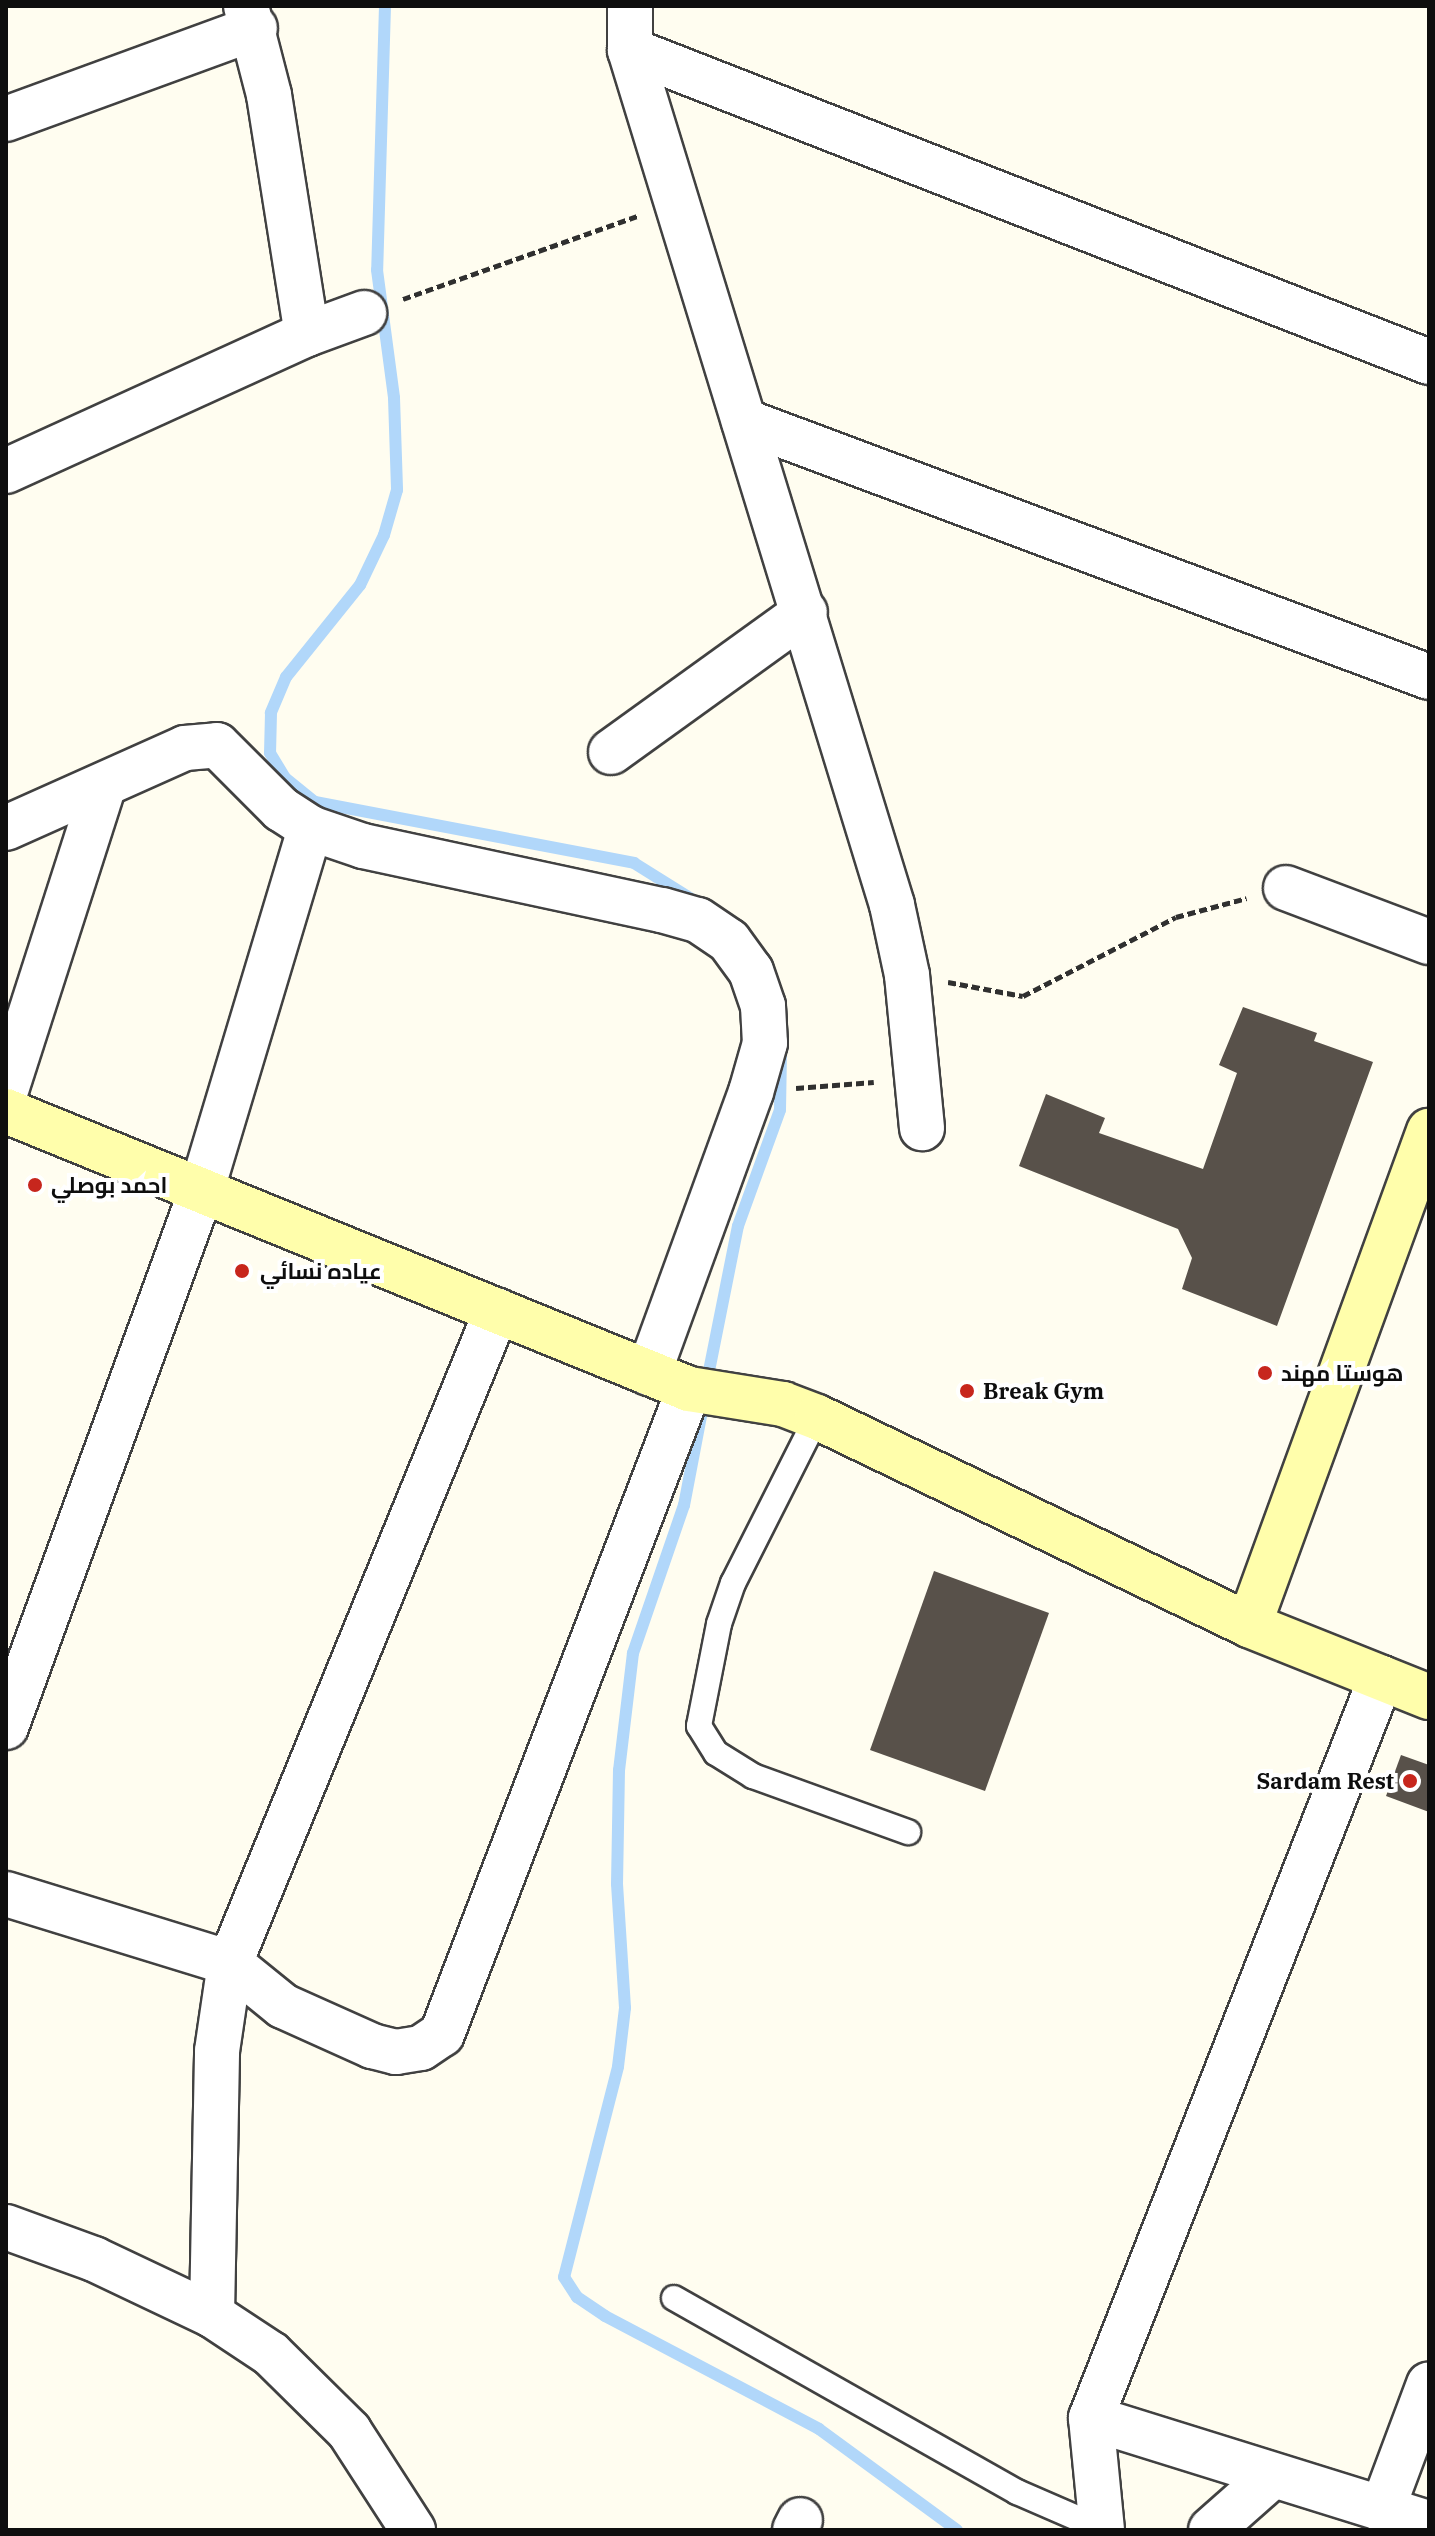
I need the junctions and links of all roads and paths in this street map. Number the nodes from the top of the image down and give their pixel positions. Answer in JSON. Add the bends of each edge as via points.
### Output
{"nodes":[{"id":1,"x":630,"y":6,"type":"edge"},
{"id":2,"x":251,"y":17,"type":"edge"},
{"id":3,"x":630,"y":50,"type":"junction"},
{"id":4,"x":6,"y":119,"type":"edge"},
{"id":5,"x":675,"y":203,"type":"junction"},
{"id":6,"x":364,"y":313,"type":"joint"},
{"id":7,"x":307,"y":334,"type":"junction"},
{"id":8,"x":1429,"y":362,"type":"edge"},
{"id":9,"x":744,"y":421,"type":"junction"},
{"id":10,"x":6,"y":471,"type":"edge"},
{"id":11,"x":805,"y":612,"type":"junction"},
{"id":12,"x":1429,"y":677,"type":"edge"},
{"id":13,"x":611,"y":752,"type":"dead end"},
{"id":14,"x":103,"y":787,"type":"junction"},
{"id":15,"x":6,"y":828,"type":"edge"},
{"id":16,"x":310,"y":828,"type":"junction"},
{"id":17,"x":1286,"y":888,"type":"joint"},
{"id":18,"x":1429,"y":942,"type":"edge"},
{"id":19,"x":907,"y":975,"type":"junction"},
{"id":20,"x":915,"y":1079,"type":"junction"},
{"id":21,"x":6,"y":1090,"type":"edge"},
{"id":22,"x":751,"y":1092,"type":"junction"},
{"id":23,"x":6,"y":1111,"type":"edge"},
{"id":24,"x":922,"y":1128,"type":"dead end"},
{"id":25,"x":1429,"y":1131,"type":"edge"},
{"id":26,"x":202,"y":1189,"type":"junction"},
{"id":27,"x":497,"y":1310,"type":"junction"},
{"id":28,"x":649,"y":1373,"type":"junction"},
{"id":29,"x":689,"y":1389,"type":"junction"},
{"id":30,"x":800,"y":1410,"type":"junction"},
{"id":31,"x":1249,"y":1625,"type":"junction"},
{"id":32,"x":1381,"y":1678,"type":"junction"},
{"id":33,"x":1429,"y":1697,"type":"edge"},
{"id":34,"x":6,"y":1727,"type":"edge"},
{"id":35,"x":908,"y":1832,"type":"dead end"},
{"id":36,"x":6,"y":1894,"type":"edge"},
{"id":37,"x":230,"y":1963,"type":"junction"},
{"id":38,"x":6,"y":2227,"type":"edge"},
{"id":39,"x":674,"y":2298,"type":"dead end"},
{"id":40,"x":212,"y":2315,"type":"junction"},
{"id":41,"x":1429,"y":2384,"type":"edge"},
{"id":42,"x":1091,"y":2418,"type":"junction"},
{"id":43,"x":1272,"y":2476,"type":"junction"},
{"id":44,"x":1382,"y":2510,"type":"junction"},
{"id":45,"x":1429,"y":2523,"type":"edge"},
{"id":46,"x":1102,"y":2529,"type":"edge"},
{"id":47,"x":413,"y":2530,"type":"edge"},
{"id":48,"x":1211,"y":2530,"type":"edge"}],
"edges":[{"from":1,"to":3,"type":"street"},
{"from":2,"to":4,"type":"street"},
{"from":2,"to":7,"type":"street"},
{"from":3,"to":5,"type":"street"},
{"from":3,"to":8,"type":"street"},
{"from":5,"to":6,"type":"path"},
{"from":5,"to":9,"type":"street"},
{"from":6,"to":7,"type":"street"},
{"from":7,"to":10,"type":"street"},
{"from":9,"to":11,"type":"street"},
{"from":9,"to":12,"type":"street"},
{"from":11,"to":13,"type":"street"},
{"from":11,"to":19,"type":"street","via":[[892,905]]},
{"from":14,"to":15,"type":"street"},
{"from":14,"to":16,"type":"street","via":[[185,748],[217,745],[281,809]]},
{"from":14,"to":21,"type":"street"},
{"from":16,"to":22,"type":"street","via":[[363,846],[698,920],[729,941],[751,971],[763,1006],[765,1043]]},
{"from":16,"to":26,"type":"street"},
{"from":17,"to":18,"type":"street"},
{"from":17,"to":19,"type":"path","via":[[1176,917],[1023,996]]},
{"from":19,"to":20,"type":"street"},
{"from":20,"to":22,"type":"path"},
{"from":20,"to":24,"type":"street"},
{"from":22,"to":28,"type":"street"},
{"from":23,"to":26,"type":"main road"},
{"from":25,"to":31,"type":"main road"},
{"from":26,"to":27,"type":"main road"},
{"from":26,"to":34,"type":"street"},
{"from":27,"to":28,"type":"main road"},
{"from":27,"to":37,"type":"street"},
{"from":28,"to":29,"type":"main road"},
{"from":29,"to":30,"type":"main road"},
{"from":29,"to":37,"type":"street","via":[[442,2034],[421,2048],[396,2052],[372,2046],[283,2006]]},
{"from":30,"to":31,"type":"main road"},
{"from":30,"to":35,"type":"lane","via":[[733,1583],[699,1726],[716,1753],[753,1776]]},
{"from":31,"to":32,"type":"main road"},
{"from":32,"to":33,"type":"main road"},
{"from":32,"to":42,"type":"street"},
{"from":36,"to":37,"type":"street"},
{"from":37,"to":40,"type":"street","via":[[217,2051]]},
{"from":38,"to":40,"type":"street","via":[[94,2259]]},
{"from":39,"to":46,"type":"lane","via":[[1017,2492]]},
{"from":40,"to":47,"type":"street","via":[[306,2385],[349,2431]]},
{"from":41,"to":44,"type":"street"},
{"from":42,"to":43,"type":"street"},
{"from":42,"to":46,"type":"street"},
{"from":43,"to":44,"type":"street"},
{"from":43,"to":48,"type":"street"},
{"from":44,"to":45,"type":"street"}]}
